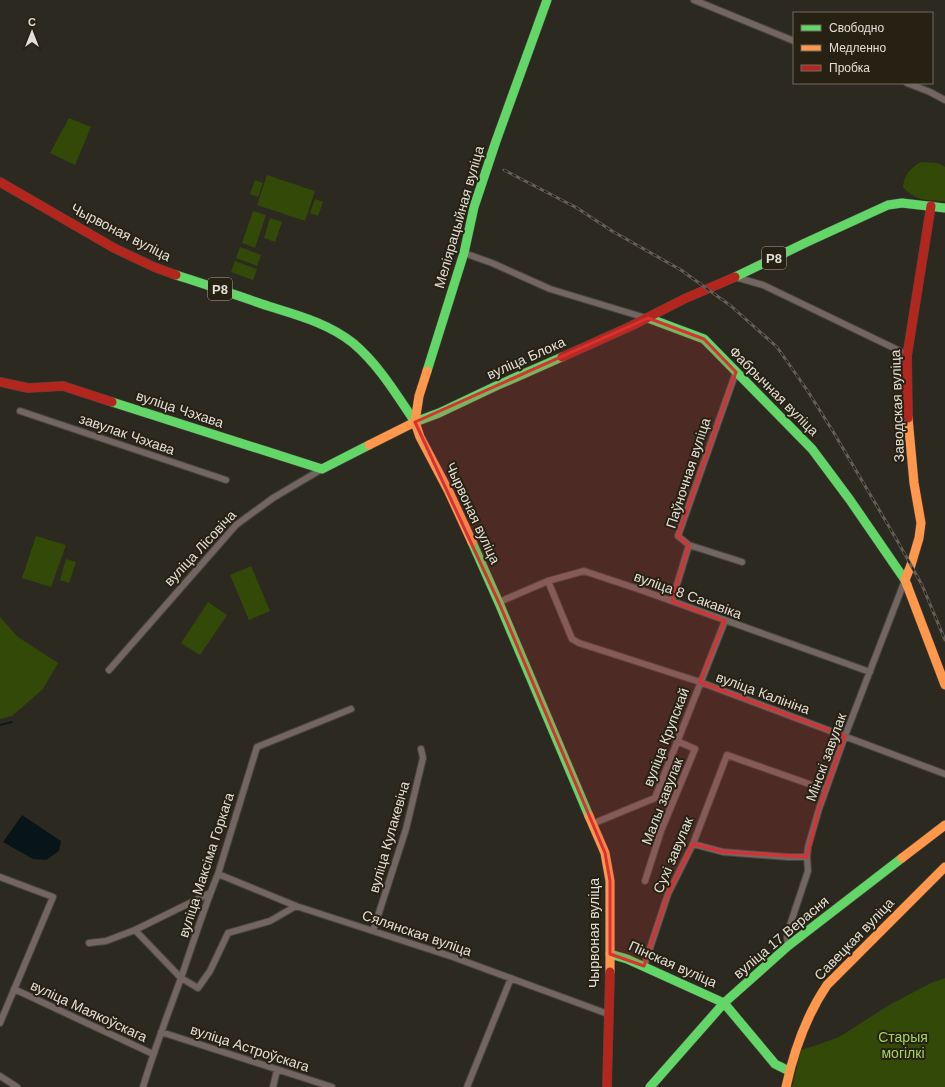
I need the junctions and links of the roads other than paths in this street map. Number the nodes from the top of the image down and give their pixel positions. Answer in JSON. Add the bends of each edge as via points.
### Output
{"nodes":[{"id":1,"x":547,"y":0,"type":"edge"},
{"id":2,"x":694,"y":0,"type":"edge"},
{"id":3,"x":793,"y":41,"type":"edge"},
{"id":4,"x":910,"y":84,"type":"edge"},
{"id":5,"x":945,"y":100,"type":"edge"},
{"id":6,"x":0,"y":182,"type":"edge"},
{"id":7,"x":931,"y":206,"type":"junction"},
{"id":8,"x":945,"y":208,"type":"edge"},
{"id":9,"x":464,"y":253,"type":"junction"},
{"id":10,"x":735,"y":277,"type":"junction"},
{"id":11,"x":648,"y":318,"type":"junction"},
{"id":12,"x":907,"y":356,"type":"junction"},
{"id":13,"x":736,"y":372,"type":"junction"},
{"id":14,"x":0,"y":382,"type":"edge"},
{"id":15,"x":20,"y":410,"type":"dead end"},
{"id":16,"x":416,"y":422,"type":"junction"},
{"id":17,"x":322,"y":470,"type":"junction"},
{"id":18,"x":226,"y":480,"type":"dead end"},
{"id":19,"x":689,"y":545,"type":"junction"},
{"id":20,"x":742,"y":562,"type":"dead end"},
{"id":21,"x":905,"y":580,"type":"junction"},
{"id":22,"x":548,"y":581,"type":"junction"},
{"id":23,"x":672,"y":601,"type":"junction"},
{"id":24,"x":499,"y":603,"type":"junction"},
{"id":25,"x":725,"y":621,"type":"junction"},
{"id":26,"x":109,"y":670,"type":"dead end"},
{"id":27,"x":870,"y":672,"type":"junction"},
{"id":28,"x":700,"y":682,"type":"junction"},
{"id":29,"x":945,"y":685,"type":"edge"},
{"id":30,"x":351,"y":709,"type":"dead end"},
{"id":31,"x":845,"y":736,"type":"junction"},
{"id":32,"x":677,"y":741,"type":"junction"},
{"id":33,"x":420,"y":749,"type":"dead end"},
{"id":34,"x":945,"y":774,"type":"edge"},
{"id":35,"x":826,"y":790,"type":"junction"},
{"id":36,"x":592,"y":824,"type":"junction"},
{"id":37,"x":945,"y":826,"type":"edge"},
{"id":38,"x":693,"y":844,"type":"junction"},
{"id":39,"x":807,"y":857,"type":"junction"},
{"id":40,"x":945,"y":867,"type":"edge"},
{"id":41,"x":218,"y":874,"type":"junction"},
{"id":42,"x":0,"y":877,"type":"edge"},
{"id":43,"x":645,"y":881,"type":"dead end"},
{"id":44,"x":210,"y":893,"type":"junction"},
{"id":45,"x":296,"y":906,"type":"junction"},
{"id":46,"x":135,"y":930,"type":"junction"},
{"id":47,"x":373,"y":931,"type":"junction"},
{"id":48,"x":89,"y":943,"type":"dead end"},
{"id":49,"x":788,"y":946,"type":"junction"},
{"id":50,"x":610,"y":954,"type":"junction"},
{"id":51,"x":644,"y":966,"type":"junction"},
{"id":52,"x":181,"y":978,"type":"junction"},
{"id":53,"x":511,"y":978,"type":"junction"},
{"id":54,"x":14,"y":989,"type":"junction"},
{"id":55,"x":724,"y":1003,"type":"junction"},
{"id":56,"x":608,"y":1014,"type":"junction"},
{"id":57,"x":0,"y":1023,"type":"edge"},
{"id":58,"x":160,"y":1032,"type":"junction"},
{"id":59,"x":153,"y":1054,"type":"junction"},
{"id":60,"x":277,"y":1070,"type":"junction"},
{"id":61,"x":789,"y":1071,"type":"junction"},
{"id":62,"x":0,"y":1076,"type":"edge"},
{"id":63,"x":17,"y":1087,"type":"edge"},
{"id":64,"x":143,"y":1087,"type":"edge"},
{"id":65,"x":273,"y":1087,"type":"edge"},
{"id":66,"x":332,"y":1087,"type":"edge"},
{"id":67,"x":467,"y":1087,"type":"edge"},
{"id":68,"x":607,"y":1087,"type":"edge"},
{"id":69,"x":650,"y":1087,"type":"edge"},
{"id":70,"x":786,"y":1087,"type":"edge"}],
"edges":[{"from":1,"to":9,"type":"street","name":"Меліярацыйная вуліца","via":[[496,141],[476,202]]},
{"from":2,"to":3,"type":"street"},
{"from":4,"to":5,"type":"street"},
{"from":6,"to":16,"type":"street","name":"Чырвоная вуліца","number":"Р8","via":[[48,211],[155,268],[322,323],[363,351]]},
{"from":7,"to":8,"type":"street","number":"Р8"},
{"from":7,"to":10,"type":"street","number":"Р8","via":[[902,203],[888,205]]},
{"from":7,"to":12,"type":"street","name":"Заводская вуліца"},
{"from":9,"to":11,"type":"street","name":"Фабрычная вуліца","via":[[550,289]]},
{"from":9,"to":16,"type":"street","name":"Меліярацыйная вуліца","via":[[419,396]]},
{"from":10,"to":11,"type":"street","number":"Р8"},
{"from":10,"to":12,"type":"street","via":[[763,285]]},
{"from":11,"to":13,"type":"street","name":"Фабрычная вуліца","via":[[704,339]]},
{"from":11,"to":16,"type":"street","name":"вуліца Блока","number":"Р8"},
{"from":12,"to":21,"type":"street","name":"Заводская вуліца","via":[[914,483],[921,523],[919,538]]},
{"from":13,"to":19,"type":"street","name":"Паўночная вуліца","via":[[678,536]]},
{"from":13,"to":21,"type":"street","name":"Фабрычная вуліца","via":[[812,449]]},
{"from":14,"to":17,"type":"street","name":"вуліца Чэхава","via":[[28,388],[63,386]]},
{"from":15,"to":18,"type":"street","name":"завулак Чэхава"},
{"from":16,"to":17,"type":"street","name":"вуліца Лісовіча"},
{"from":16,"to":24,"type":"street","name":"Чырвоная вуліца","via":[[420,437],[449,492]]},
{"from":17,"to":26,"type":"street","name":"вуліца Лісовіча","via":[[273,498],[236,525]]},
{"from":19,"to":20,"type":"street"},
{"from":19,"to":23,"type":"street","name":"Паўночная вуліца"},
{"from":21,"to":27,"type":"street","name":"Мінскі завулак"},
{"from":21,"to":29,"type":"street","name":"Фабрычная вуліца"},
{"from":22,"to":23,"type":"street","name":"вуліца 8 Сакавіка","via":[[584,570]]},
{"from":22,"to":24,"type":"street","name":"вуліца 8 Сакавіка"},
{"from":22,"to":28,"type":"street","name":"вуліца Калініна","via":[[572,639]]},
{"from":23,"to":25,"type":"street","name":"вуліца 8 Сакавіка"},
{"from":24,"to":36,"type":"street","name":"Чырвоная вуліца"},
{"from":25,"to":27,"type":"street","name":"вуліца 8 Сакавіка"},
{"from":25,"to":28,"type":"street","name":"вуліца Крупскай"},
{"from":27,"to":31,"type":"street","name":"Мінскі завулак"},
{"from":28,"to":31,"type":"street","name":"вуліца Калініна"},
{"from":28,"to":32,"type":"street","name":"вуліца Крупскай"},
{"from":30,"to":41,"type":"street","name":"вуліца Максіма Горкага","via":[[256,747]]},
{"from":31,"to":34,"type":"street","name":"вуліца Калініна"},
{"from":31,"to":35,"type":"street","name":"Мінскі завулак"},
{"from":32,"to":36,"type":"street","name":"вуліца Крупскай","via":[[655,798]]},
{"from":32,"to":43,"type":"street","name":"Малы завулак","via":[[695,749],[661,831]]},
{"from":33,"to":47,"type":"street","name":"вуліца Кулакевіча","via":[[423,758],[406,829]]},
{"from":35,"to":38,"type":"street","name":"Сухі завулак","via":[[727,755]]},
{"from":35,"to":39,"type":"street","name":"Мінскі завулак"},
{"from":36,"to":50,"type":"street","name":"Чырвоная вуліца","via":[[605,853],[610,881]]},
{"from":37,"to":49,"type":"street","name":"вуліца 17 Верасня"},
{"from":38,"to":39,"type":"street","via":[[723,852],[788,858]]},
{"from":38,"to":51,"type":"street","name":"Сухі завулак","via":[[668,894]]},
{"from":39,"to":49,"type":"street","name":"Мінскі завулак","via":[[808,871],[789,928]]},
{"from":40,"to":61,"type":"street","name":"Савецкая вуліца","via":[[826,985],[811,1012]]},
{"from":41,"to":44,"type":"street","name":"вуліца Максіма Горкага"},
{"from":41,"to":45,"type":"street","name":"Сялянская вуліца"},
{"from":42,"to":54,"type":"street","via":[[53,897]]},
{"from":44,"to":46,"type":"street"},
{"from":44,"to":52,"type":"street","name":"вуліца Максіма Горкага"},
{"from":45,"to":47,"type":"street","name":"Сялянская вуліца"},
{"from":45,"to":52,"type":"street","via":[[270,921],[228,933],[210,971],[198,988]]},
{"from":46,"to":48,"type":"street","via":[[106,941]]},
{"from":46,"to":52,"type":"street"},
{"from":47,"to":53,"type":"street","name":"Сялянская вуліца"},
{"from":49,"to":55,"type":"street","name":"вуліца 17 Верасня"},
{"from":50,"to":51,"type":"street","name":"Пінская вуліца"},
{"from":50,"to":56,"type":"street","name":"Чырвоная вуліца"},
{"from":51,"to":55,"type":"street","name":"Пінская вуліца"},
{"from":52,"to":58,"type":"street","name":"вуліца Максіма Горкага"},
{"from":53,"to":56,"type":"street","name":"Сялянская вуліца"},
{"from":53,"to":67,"type":"street"},
{"from":54,"to":57,"type":"street"},
{"from":54,"to":59,"type":"street","name":"вуліца Маякоўскага"},
{"from":55,"to":61,"type":"street","name":"Пінская вуліца","via":[[775,1064]]},
{"from":55,"to":69,"type":"street","name":"вуліца 17 Верасня"},
{"from":56,"to":68,"type":"street","name":"Чырвоная вуліца"},
{"from":58,"to":59,"type":"street","name":"вуліца Максіма Горкага"},
{"from":58,"to":60,"type":"street","name":"вуліца Астроўскага"},
{"from":59,"to":64,"type":"street","name":"вуліца Максіма Горкага"},
{"from":60,"to":65,"type":"street"},
{"from":60,"to":66,"type":"street","name":"вуліца Астроўскага"},
{"from":61,"to":70,"type":"street","name":"Савецкая вуліца"},
{"from":62,"to":63,"type":"street"}]}
